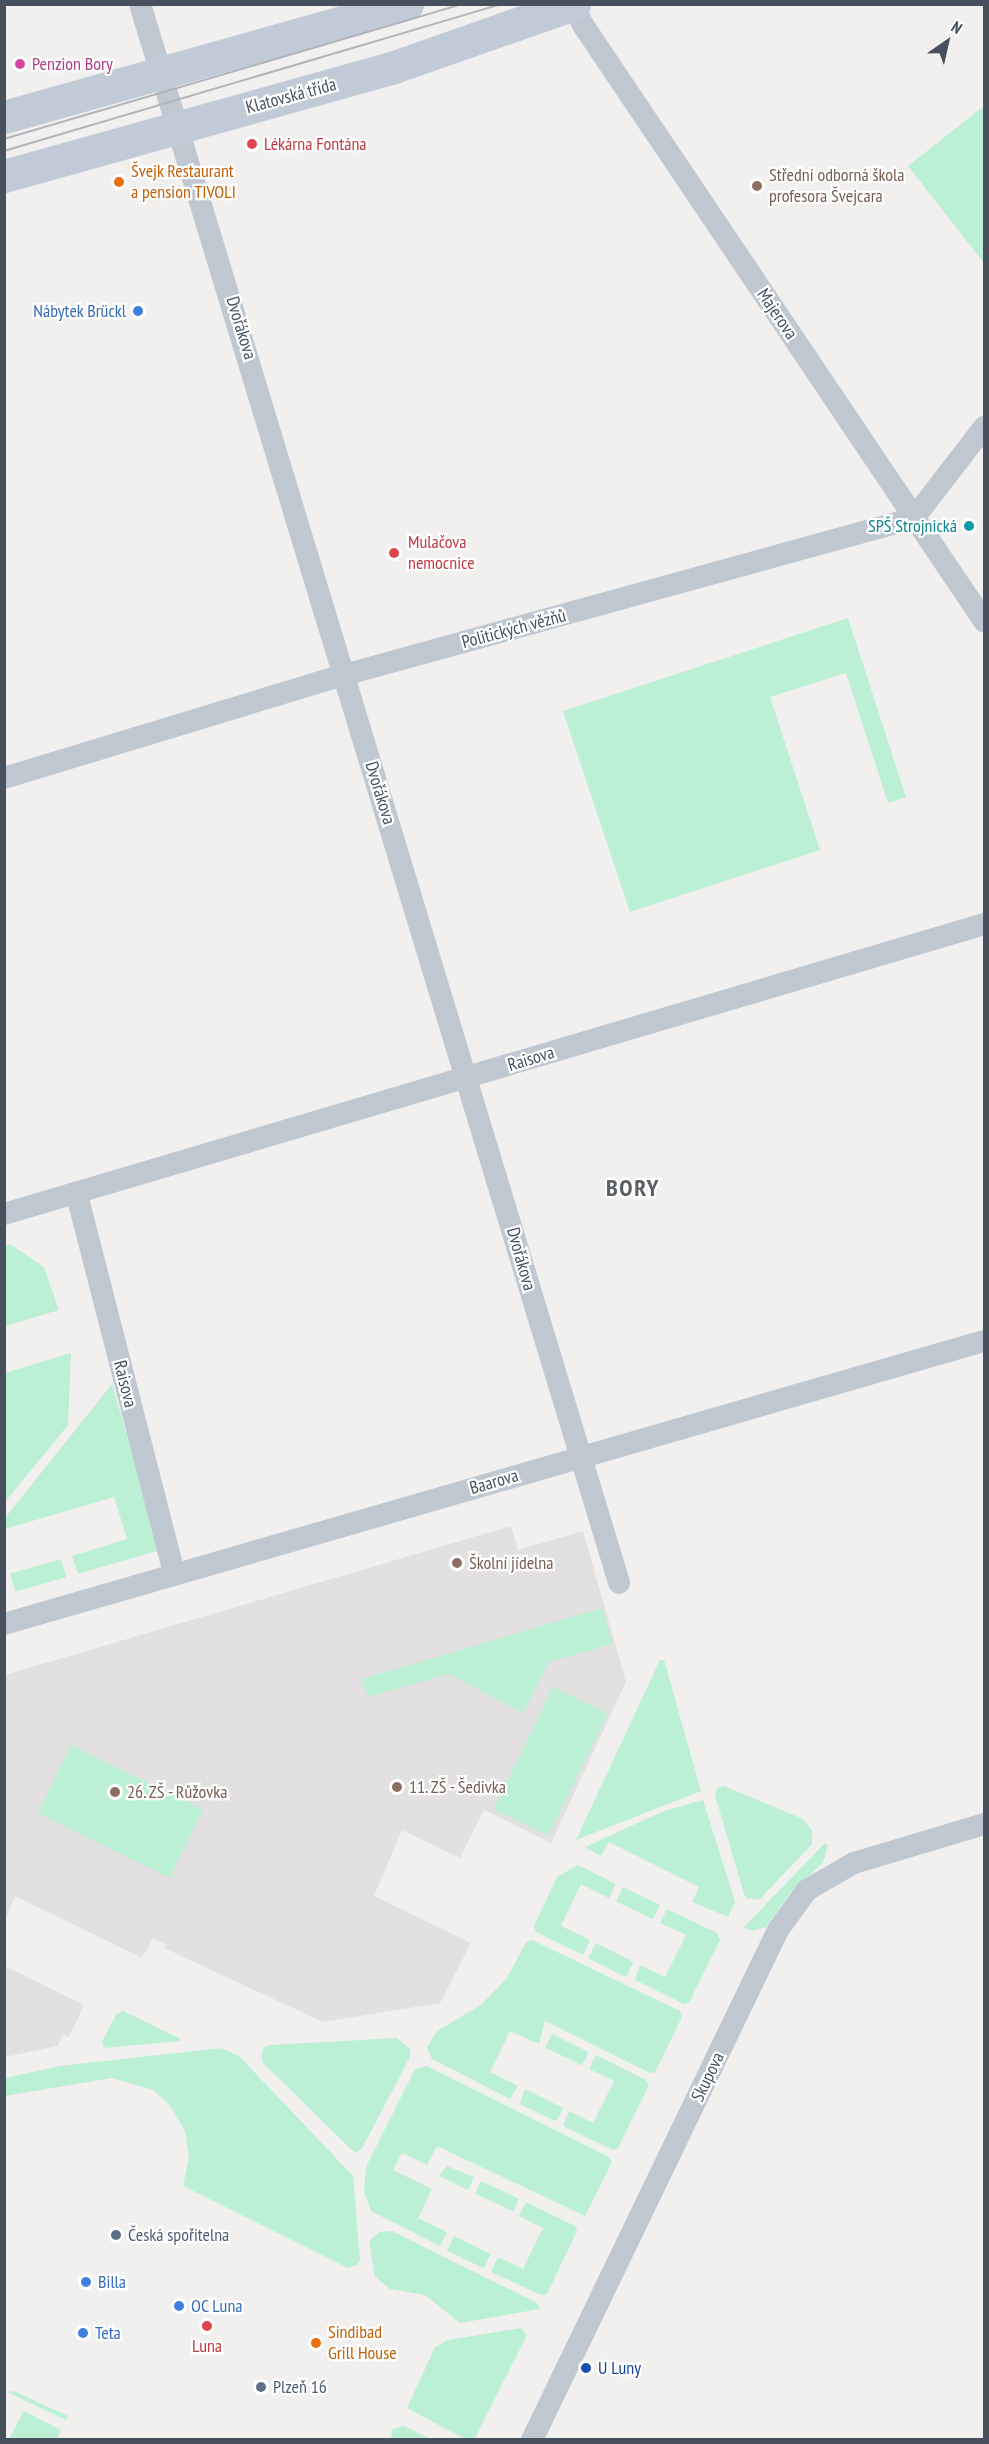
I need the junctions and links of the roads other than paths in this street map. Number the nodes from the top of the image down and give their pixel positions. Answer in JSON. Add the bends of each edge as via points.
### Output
{"nodes":[{"id":1,"x":140,"y":4,"type":"edge"},
{"id":2,"x":407,"y":4,"type":"edge"},
{"id":3,"x":573,"y":5,"type":"edge"},
{"id":4,"x":164,"y":75,"type":"junction"},
{"id":5,"x":4,"y":117,"type":"edge"},
{"id":6,"x":180,"y":126,"type":"junction"},
{"id":7,"x":4,"y":176,"type":"edge"},
{"id":8,"x":984,"y":427,"type":"edge"},
{"id":9,"x":914,"y":518,"type":"junction"},
{"id":10,"x":984,"y":621,"type":"edge"},
{"id":11,"x":344,"y":675,"type":"junction"},
{"id":12,"x":4,"y":778,"type":"edge"},
{"id":13,"x":984,"y":924,"type":"edge"},
{"id":14,"x":467,"y":1078,"type":"junction"},
{"id":15,"x":77,"y":1195,"type":"junction"},
{"id":16,"x":4,"y":1214,"type":"edge"},
{"id":17,"x":984,"y":1341,"type":"edge"},
{"id":18,"x":579,"y":1459,"type":"junction"},
{"id":19,"x":174,"y":1573,"type":"junction"},
{"id":20,"x":619,"y":1583,"type":"dead end"},
{"id":21,"x":4,"y":1623,"type":"edge"},
{"id":22,"x":984,"y":1824,"type":"edge"},
{"id":23,"x":532,"y":2439,"type":"edge"}],
"edges":[{"from":1,"to":4,"type":"street","name":"Dvořákova"},
{"from":2,"to":4,"type":"main road"},
{"from":3,"to":6,"type":"main road","name":"Klatovská třída","via":[[394,67]]},
{"from":3,"to":9,"type":"street","name":"Majerova"},
{"from":4,"to":5,"type":"main road"},
{"from":4,"to":6,"type":"street","name":"Dvořákova"},
{"from":6,"to":7,"type":"main road","name":"Klatovská třída"},
{"from":6,"to":11,"type":"street","name":"Dvořákova"},
{"from":8,"to":9,"type":"street"},
{"from":9,"to":10,"type":"street","name":"Majerova"},
{"from":9,"to":11,"type":"street","name":"Politických vězňů"},
{"from":11,"to":12,"type":"street","name":"Politických vězňů"},
{"from":11,"to":14,"type":"street","name":"Dvořákova"},
{"from":13,"to":14,"type":"street","name":"Raisova"},
{"from":14,"to":15,"type":"street","name":"Raisova"},
{"from":14,"to":18,"type":"street","name":"Dvořákova"},
{"from":15,"to":16,"type":"street","name":"Raisova"},
{"from":15,"to":19,"type":"street","name":"Raisova"},
{"from":17,"to":18,"type":"street","name":"Baarova"},
{"from":18,"to":19,"type":"street","name":"Baarova"},
{"from":18,"to":20,"type":"street","name":"Dvořákova"},
{"from":19,"to":21,"type":"street","name":"Baarova"},
{"from":22,"to":23,"type":"street","name":"Skupova","via":[[854,1863],[807,1890],[778,1930]]}]}
